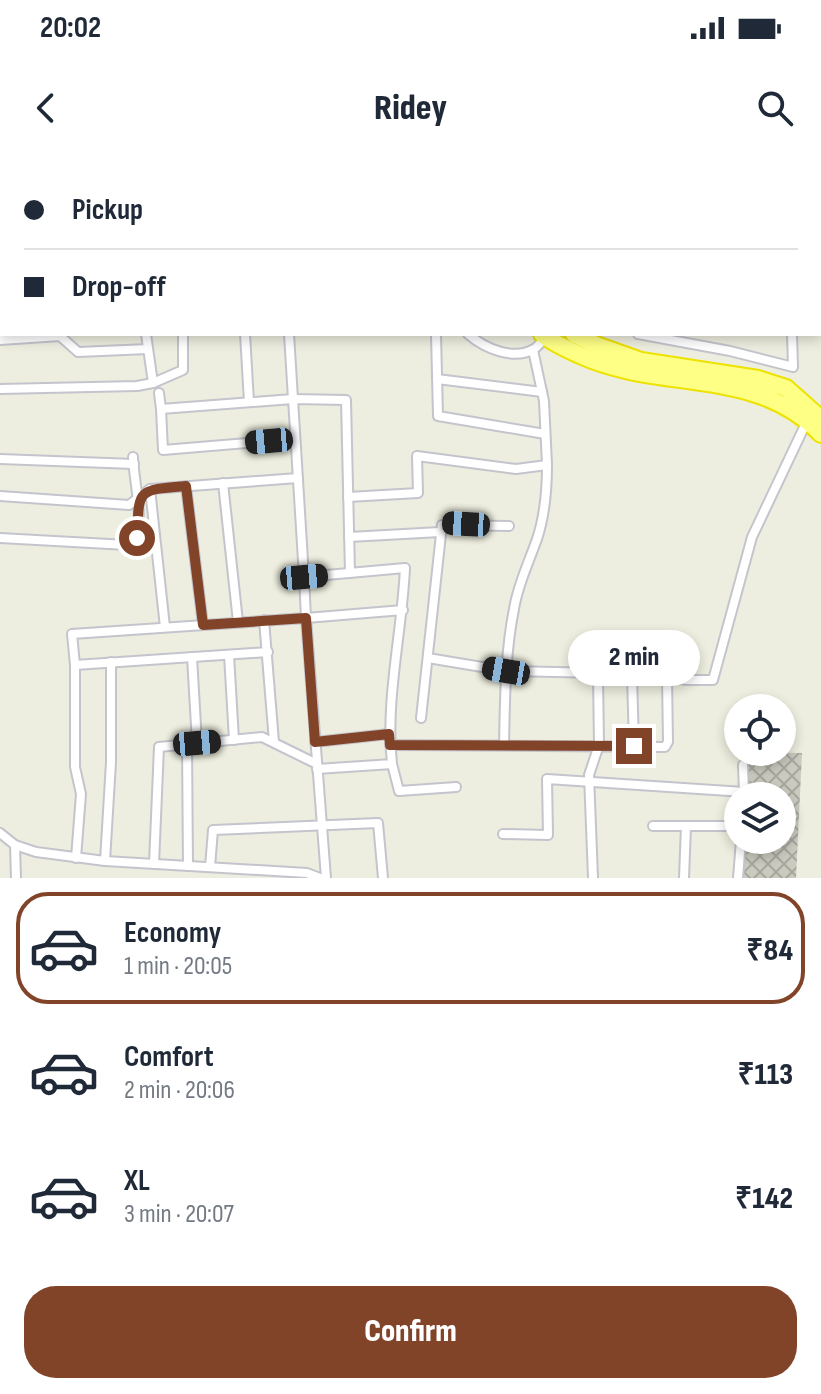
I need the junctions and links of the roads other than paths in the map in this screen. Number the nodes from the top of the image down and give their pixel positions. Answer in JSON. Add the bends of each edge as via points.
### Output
{"nodes":[{"id":1,"x":146,"y":336,"type":"edge"},
{"id":2,"x":183,"y":336,"type":"edge"},
{"id":3,"x":245,"y":336,"type":"edge"},
{"id":4,"x":289,"y":336,"type":"edge"},
{"id":5,"x":436,"y":336,"type":"edge"},
{"id":6,"x":470,"y":336,"type":"edge"},
{"id":7,"x":545,"y":336,"type":"edge"},
{"id":8,"x":548,"y":336,"type":"edge"},
{"id":9,"x":578,"y":336,"type":"edge"},
{"id":10,"x":649,"y":336,"type":"edge"},
{"id":11,"x":792,"y":336,"type":"edge"},
{"id":12,"x":0,"y":340,"type":"edge"},
{"id":13,"x":148,"y":349,"type":"junction"},
{"id":14,"x":533,"y":350,"type":"junction"},
{"id":15,"x":437,"y":379,"type":"junction"},
{"id":16,"x":153,"y":383,"type":"junction"},
{"id":17,"x":0,"y":389,"type":"edge"},
{"id":18,"x":542,"y":392,"type":"junction"},
{"id":19,"x":159,"y":393,"type":"dead end"},
{"id":20,"x":293,"y":399,"type":"junction"},
{"id":21,"x":249,"y":402,"type":"junction"},
{"id":22,"x":161,"y":409,"type":"junction"},
{"id":23,"x":814,"y":419,"type":"edge"},
{"id":24,"x":545,"y":434,"type":"junction"},
{"id":25,"x":821,"y":434,"type":"edge"},
{"id":26,"x":295,"y":439,"type":"junction"},
{"id":27,"x":0,"y":459,"type":"edge"},
{"id":28,"x":547,"y":465,"type":"junction"},
{"id":29,"x":298,"y":478,"type":"junction"},
{"id":30,"x":223,"y":483,"type":"junction"},
{"id":31,"x":186,"y":486,"type":"junction"},
{"id":32,"x":150,"y":489,"type":"junction"},
{"id":33,"x":0,"y":496,"type":"edge"},
{"id":34,"x":348,"y":497,"type":"junction"},
{"id":35,"x":139,"y":500,"type":"junction"},
{"id":36,"x":509,"y":526,"type":"dead end"},
{"id":37,"x":440,"y":532,"type":"junction"},
{"id":38,"x":349,"y":537,"type":"junction"},
{"id":39,"x":0,"y":538,"type":"edge"},
{"id":40,"x":350,"y":573,"type":"junction"},
{"id":41,"x":304,"y":577,"type":"junction"},
{"id":42,"x":403,"y":610,"type":"junction"},
{"id":43,"x":306,"y":618,"type":"junction"},
{"id":44,"x":264,"y":620,"type":"junction"},
{"id":45,"x":238,"y":622,"type":"junction"},
{"id":46,"x":203,"y":625,"type":"junction"},
{"id":47,"x":165,"y":627,"type":"junction"},
{"id":48,"x":268,"y":652,"type":"junction"},
{"id":49,"x":229,"y":655,"type":"junction"},
{"id":50,"x":192,"y":657,"type":"junction"},
{"id":51,"x":428,"y":658,"type":"junction"},
{"id":52,"x":111,"y":662,"type":"junction"},
{"id":53,"x":75,"y":665,"type":"junction"},
{"id":54,"x":506,"y":671,"type":"junction"},
{"id":55,"x":598,"y":674,"type":"junction"},
{"id":56,"x":632,"y":675,"type":"junction"},
{"id":57,"x":667,"y":678,"type":"junction"},
{"id":58,"x":421,"y":718,"type":"dead end"},
{"id":59,"x":389,"y":734,"type":"junction"},
{"id":60,"x":234,"y":740,"type":"junction"},
{"id":61,"x":274,"y":742,"type":"junction"},
{"id":62,"x":315,"y":742,"type":"junction"},
{"id":63,"x":192,"y":744,"type":"junction"},
{"id":64,"x":390,"y":745,"type":"junction"},
{"id":65,"x":504,"y":745,"type":"junction"},
{"id":66,"x":599,"y":745,"type":"junction"},
{"id":67,"x":634,"y":746,"type":"junction"},
{"id":68,"x":392,"y":764,"type":"junction"},
{"id":69,"x":317,"y":767,"type":"junction"},
{"id":70,"x":590,"y":783,"type":"junction"},
{"id":71,"x":456,"y":787,"type":"dead end"},
{"id":72,"x":724,"y":793,"type":"edge"},
{"id":73,"x":323,"y":826,"type":"junction"},
{"id":74,"x":653,"y":826,"type":"dead end"},
{"id":75,"x":686,"y":826,"type":"junction"},
{"id":76,"x":724,"y":826,"type":"edge"},
{"id":77,"x":0,"y":833,"type":"edge"},
{"id":78,"x":503,"y":834,"type":"dead end"},
{"id":79,"x":15,"y":845,"type":"junction"},
{"id":80,"x":740,"y":854,"type":"edge"},
{"id":81,"x":76,"y":858,"type":"junction"},
{"id":82,"x":105,"y":861,"type":"junction"},
{"id":83,"x":154,"y":864,"type":"junction"},
{"id":84,"x":188,"y":866,"type":"junction"},
{"id":85,"x":210,"y":867,"type":"junction"},
{"id":86,"x":16,"y":878,"type":"edge"},
{"id":87,"x":320,"y":878,"type":"edge"},
{"id":88,"x":326,"y":878,"type":"edge"},
{"id":89,"x":383,"y":878,"type":"edge"},
{"id":90,"x":593,"y":878,"type":"edge"},
{"id":91,"x":684,"y":878,"type":"edge"},
{"id":92,"x":738,"y":878,"type":"edge"}],
"edges":[{"from":1,"to":13,"type":"street"},
{"from":2,"to":16,"type":"street","via":[[183,370]]},
{"from":3,"to":21,"type":"street"},
{"from":4,"to":20,"type":"street"},
{"from":5,"to":15,"type":"street"},
{"from":6,"to":14,"type":"street","via":[[506,354]]},
{"from":7,"to":14,"type":"street"},
{"from":8,"to":23,"type":"highway","via":[[613,368],[762,395]]},
{"from":9,"to":23,"type":"highway","via":[[641,361],[786,388]]},
{"from":10,"to":11,"type":"street","via":[[793,367]]},
{"from":12,"to":13,"type":"street","via":[[60,336],[78,352]]},
{"from":13,"to":16,"type":"street"},
{"from":14,"to":18,"type":"street"},
{"from":15,"to":18,"type":"street"},
{"from":15,"to":24,"type":"street","via":[[440,418]]},
{"from":16,"to":17,"type":"street"},
{"from":18,"to":24,"type":"street"},
{"from":19,"to":22,"type":"street"},
{"from":20,"to":21,"type":"street"},
{"from":20,"to":26,"type":"street"},
{"from":20,"to":34,"type":"street","via":[[346,400]]},
{"from":21,"to":22,"type":"street"},
{"from":22,"to":26,"type":"street","via":[[163,450]]},
{"from":23,"to":25,"type":"highway"},
{"from":23,"to":57,"type":"street","via":[[752,537],[713,680]]},
{"from":24,"to":28,"type":"street"},
{"from":26,"to":29,"type":"street"},
{"from":27,"to":35,"type":"street","via":[[134,460]]},
{"from":28,"to":34,"type":"street","via":[[516,469],[417,456],[418,493]]},
{"from":28,"to":54,"type":"street","via":[[547,496],[513,609]]},
{"from":29,"to":30,"type":"street"},
{"from":29,"to":41,"type":"street"},
{"from":30,"to":31,"type":"street"},
{"from":30,"to":45,"type":"street"},
{"from":31,"to":32,"type":"street"},
{"from":31,"to":46,"type":"street"},
{"from":32,"to":35,"type":"street"},
{"from":32,"to":47,"type":"street"},
{"from":33,"to":35,"type":"street","via":[[129,505]]},
{"from":34,"to":38,"type":"street"},
{"from":35,"to":39,"type":"street","via":[[137,538],[127,545]]},
{"from":36,"to":37,"type":"street","via":[[444,523]]},
{"from":37,"to":38,"type":"street"},
{"from":37,"to":51,"type":"street"},
{"from":38,"to":40,"type":"street"},
{"from":40,"to":41,"type":"street"},
{"from":40,"to":42,"type":"street","via":[[405,568]]},
{"from":41,"to":43,"type":"street"},
{"from":42,"to":43,"type":"street"},
{"from":42,"to":59,"type":"street"},
{"from":43,"to":44,"type":"street"},
{"from":43,"to":62,"type":"street"},
{"from":44,"to":45,"type":"street"},
{"from":44,"to":48,"type":"street"},
{"from":45,"to":46,"type":"street"},
{"from":46,"to":47,"type":"street"},
{"from":47,"to":53,"type":"street","via":[[72,634]]},
{"from":48,"to":49,"type":"street"},
{"from":48,"to":61,"type":"street"},
{"from":49,"to":50,"type":"street"},
{"from":49,"to":60,"type":"street"},
{"from":50,"to":52,"type":"street"},
{"from":50,"to":63,"type":"street"},
{"from":51,"to":54,"type":"street"},
{"from":51,"to":58,"type":"street"},
{"from":52,"to":53,"type":"street"},
{"from":52,"to":82,"type":"street"},
{"from":53,"to":81,"type":"street","via":[[75,767],[81,794]]},
{"from":54,"to":55,"type":"street"},
{"from":54,"to":65,"type":"street"},
{"from":55,"to":56,"type":"street"},
{"from":55,"to":66,"type":"street"},
{"from":56,"to":57,"type":"street"},
{"from":56,"to":67,"type":"street"},
{"from":57,"to":67,"type":"street","via":[[667,746]]},
{"from":59,"to":62,"type":"street"},
{"from":59,"to":64,"type":"street"},
{"from":60,"to":61,"type":"street","via":[[262,737]]},
{"from":60,"to":63,"type":"street"},
{"from":61,"to":69,"type":"street"},
{"from":62,"to":69,"type":"street"},
{"from":63,"to":83,"type":"street","via":[[159,747]]},
{"from":63,"to":84,"type":"street"},
{"from":64,"to":65,"type":"street"},
{"from":64,"to":68,"type":"street"},
{"from":65,"to":66,"type":"street"},
{"from":66,"to":67,"type":"street"},
{"from":66,"to":70,"type":"street"},
{"from":68,"to":69,"type":"street"},
{"from":68,"to":71,"type":"street","via":[[399,791]]},
{"from":69,"to":73,"type":"street"},
{"from":70,"to":72,"type":"street"},
{"from":70,"to":78,"type":"street","via":[[547,779],[548,835]]},
{"from":70,"to":90,"type":"street"},
{"from":73,"to":85,"type":"street","via":[[213,830]]},
{"from":73,"to":88,"type":"street"},
{"from":73,"to":89,"type":"street","via":[[378,823]]},
{"from":74,"to":75,"type":"street"},
{"from":75,"to":76,"type":"street"},
{"from":75,"to":91,"type":"street"},
{"from":77,"to":79,"type":"street"},
{"from":79,"to":81,"type":"street"},
{"from":79,"to":86,"type":"street"},
{"from":80,"to":92,"type":"street"},
{"from":81,"to":82,"type":"street"},
{"from":82,"to":83,"type":"street"},
{"from":83,"to":84,"type":"street"},
{"from":84,"to":85,"type":"street"},
{"from":85,"to":87,"type":"street"}]}
